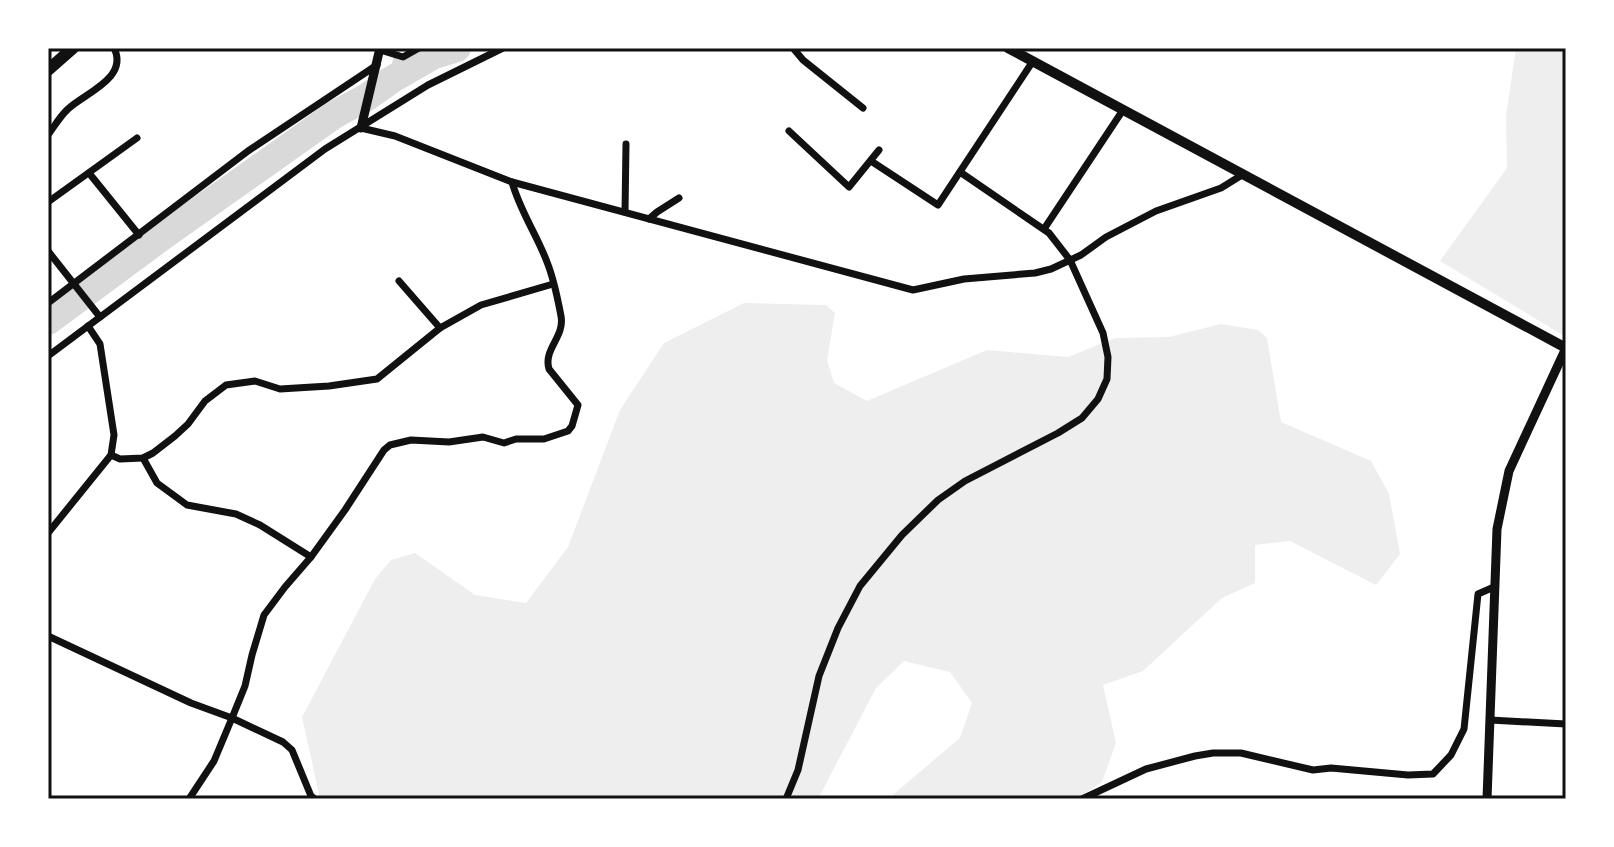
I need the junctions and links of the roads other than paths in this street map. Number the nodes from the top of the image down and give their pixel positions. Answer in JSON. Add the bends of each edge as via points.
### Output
{"nodes":[{"id":1,"x":73,"y":48,"type":"edge"},
{"id":2,"x":114,"y":48,"type":"edge"},
{"id":3,"x":419,"y":48,"type":"edge"},
{"id":4,"x":503,"y":48,"type":"edge"},
{"id":5,"x":793,"y":48,"type":"edge"},
{"id":6,"x":1008,"y":48,"type":"edge"},
{"id":7,"x":382,"y":50,"type":"edge"},
{"id":8,"x":1033,"y":61,"type":"junction"},
{"id":9,"x":377,"y":65,"type":"junction"},
{"id":10,"x":48,"y":70,"type":"edge"},
{"id":11,"x":863,"y":108,"type":"dead end"},
{"id":12,"x":1123,"y":110,"type":"junction"},
{"id":13,"x":361,"y":128,"type":"junction"},
{"id":14,"x":789,"y":131,"type":"dead end"},
{"id":15,"x":48,"y":135,"type":"edge"},
{"id":16,"x":137,"y":138,"type":"dead end"},
{"id":17,"x":626,"y":144,"type":"dead end"},
{"id":18,"x":879,"y":150,"type":"dead end"},
{"id":19,"x":871,"y":161,"type":"junction"},
{"id":20,"x":960,"y":172,"type":"junction"},
{"id":21,"x":89,"y":173,"type":"junction"},
{"id":22,"x":1242,"y":175,"type":"junction"},
{"id":23,"x":512,"y":182,"type":"junction"},
{"id":24,"x":679,"y":198,"type":"dead end"},
{"id":25,"x":48,"y":202,"type":"edge"},
{"id":26,"x":625,"y":212,"type":"junction"},
{"id":27,"x":649,"y":219,"type":"junction"},
{"id":28,"x":1044,"y":229,"type":"junction"},
{"id":29,"x":139,"y":235,"type":"junction"},
{"id":30,"x":48,"y":251,"type":"edge"},
{"id":31,"x":1070,"y":260,"type":"junction"},
{"id":32,"x":399,"y":281,"type":"dead end"},
{"id":33,"x":74,"y":284,"type":"junction"},
{"id":34,"x":553,"y":284,"type":"junction"},
{"id":35,"x":48,"y":303,"type":"edge"},
{"id":36,"x":98,"y":314,"type":"junction"},
{"id":37,"x":88,"y":326,"type":"junction"},
{"id":38,"x":440,"y":328,"type":"junction"},
{"id":39,"x":1566,"y":348,"type":"edge"},
{"id":40,"x":48,"y":356,"type":"edge"},
{"id":41,"x":111,"y":455,"type":"junction"},
{"id":42,"x":143,"y":458,"type":"junction"},
{"id":43,"x":48,"y":533,"type":"edge"},
{"id":44,"x":311,"y":557,"type":"junction"},
{"id":45,"x":1494,"y":587,"type":"junction"},
{"id":46,"x":48,"y":636,"type":"edge"},
{"id":47,"x":232,"y":718,"type":"junction"},
{"id":48,"x":1490,"y":720,"type":"junction"},
{"id":49,"x":1566,"y":724,"type":"edge"},
{"id":50,"x":189,"y":799,"type":"edge"},
{"id":51,"x":315,"y":799,"type":"edge"},
{"id":52,"x":786,"y":799,"type":"edge"},
{"id":53,"x":1082,"y":799,"type":"edge"},
{"id":54,"x":1487,"y":799,"type":"edge"}],
"edges":[{"from":1,"to":10,"type":"main road"},
{"from":2,"to":15,"type":"street","via":[[118,59],[108,80],[68,109]]},
{"from":3,"to":7,"type":"street","via":[[403,57]]},
{"from":4,"to":13,"type":"street","via":[[428,85]]},
{"from":5,"to":11,"type":"street"},
{"from":6,"to":8,"type":"main road"},
{"from":7,"to":9,"type":"street"},
{"from":8,"to":12,"type":"main road"},
{"from":8,"to":20,"type":"street"},
{"from":9,"to":13,"type":"street"},
{"from":9,"to":29,"type":"street","via":[[248,151]]},
{"from":12,"to":22,"type":"main road"},
{"from":12,"to":28,"type":"street"},
{"from":13,"to":23,"type":"street"},
{"from":13,"to":36,"type":"street"},
{"from":14,"to":19,"type":"street","via":[[849,187]]},
{"from":16,"to":21,"type":"street"},
{"from":17,"to":26,"type":"street"},
{"from":18,"to":19,"type":"street"},
{"from":19,"to":20,"type":"street","via":[[938,205]]},
{"from":20,"to":28,"type":"street"},
{"from":21,"to":25,"type":"street"},
{"from":21,"to":29,"type":"street"},
{"from":22,"to":31,"type":"street","via":[[1156,211]]},
{"from":22,"to":39,"type":"main road"},
{"from":23,"to":26,"type":"street"},
{"from":23,"to":34,"type":"street"},
{"from":24,"to":27,"type":"street"},
{"from":26,"to":27,"type":"street"},
{"from":27,"to":31,"type":"street","via":[[913,290],[1035,273]]},
{"from":28,"to":31,"type":"street"},
{"from":29,"to":33,"type":"street"},
{"from":30,"to":33,"type":"street"},
{"from":31,"to":52,"type":"street","via":[[1103,333],[1108,357],[1107,379],[1098,399],[1082,418],[938,500],[860,586],[819,676],[798,770]]},
{"from":32,"to":38,"type":"street"},
{"from":33,"to":35,"type":"street"},
{"from":33,"to":36,"type":"street"},
{"from":34,"to":38,"type":"street","via":[[481,305]]},
{"from":34,"to":44,"type":"street","via":[[562,321],[547,362],[578,405],[568,431],[504,443],[483,437],[390,445]]},
{"from":36,"to":37,"type":"street"},
{"from":37,"to":40,"type":"street"},
{"from":37,"to":41,"type":"street","via":[[100,344],[114,435]]},
{"from":38,"to":42,"type":"street","via":[[377,379],[280,389],[255,381],[226,385],[175,436]]},
{"from":39,"to":45,"type":"street","via":[[1509,471],[1497,529]]},
{"from":41,"to":42,"type":"street"},
{"from":41,"to":43,"type":"street"},
{"from":42,"to":44,"type":"street","via":[[157,483],[187,505],[236,514]]},
{"from":44,"to":47,"type":"street","via":[[264,615]]},
{"from":45,"to":48,"type":"street"},
{"from":45,"to":53,"type":"street","via":[[1478,594],[1464,729],[1451,755],[1433,774],[1313,770],[1241,753],[1213,753],[1146,769]]},
{"from":46,"to":47,"type":"street"},
{"from":47,"to":50,"type":"street","via":[[214,761]]},
{"from":47,"to":51,"type":"street","via":[[292,750]]},
{"from":48,"to":49,"type":"street"},
{"from":48,"to":54,"type":"street"}]}
